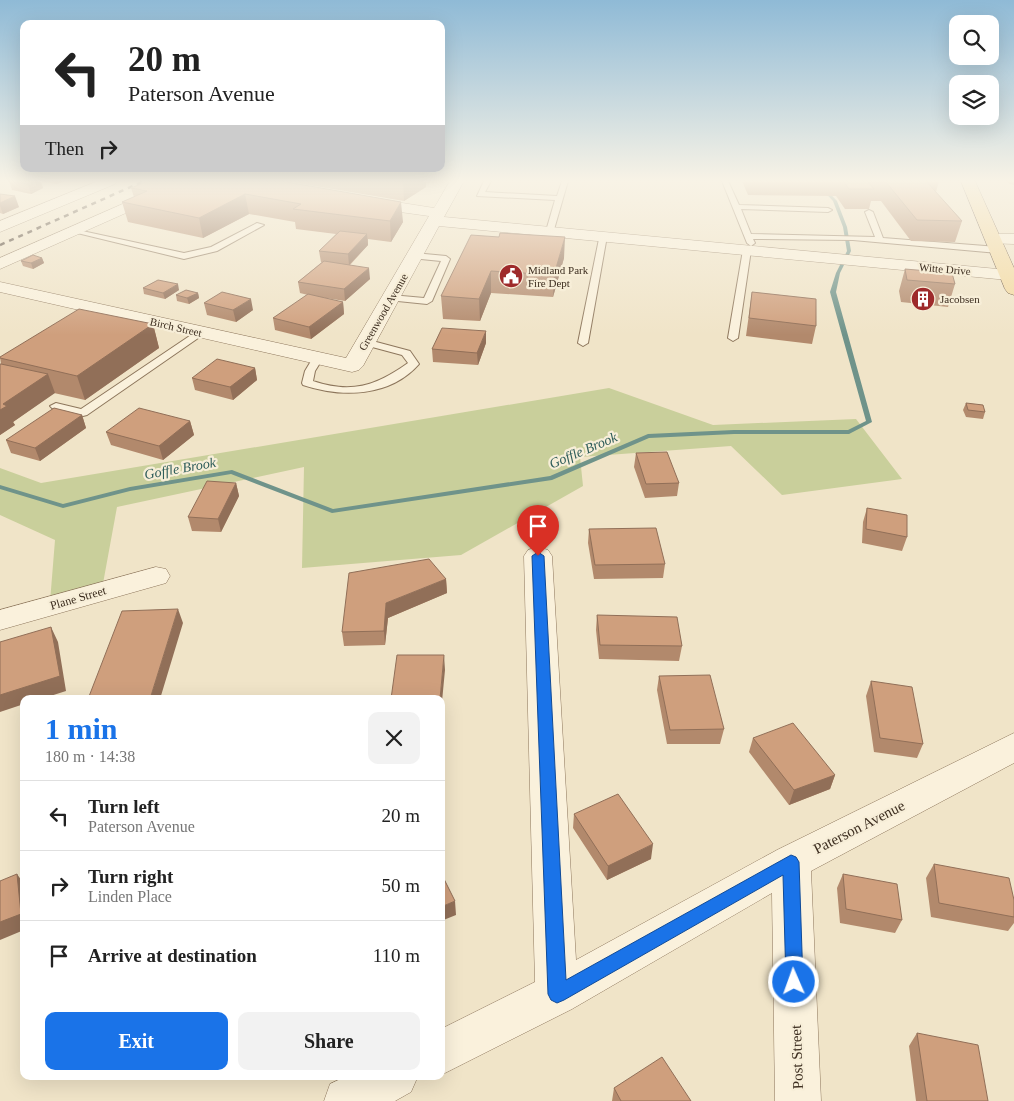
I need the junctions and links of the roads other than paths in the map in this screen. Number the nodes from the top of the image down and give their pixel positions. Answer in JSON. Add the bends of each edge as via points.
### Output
{"nodes":[{"id":1,"x":70,"y":232,"type":"edge"},
{"id":2,"x":79,"y":232,"type":"edge"},
{"id":3,"x":246,"y":232,"type":"edge"},
{"id":4,"x":428,"y":232,"type":"edge"},
{"id":5,"x":555,"y":232,"type":"edge"},
{"id":6,"x":745,"y":232,"type":"edge"},
{"id":7,"x":877,"y":232,"type":"edge"},
{"id":8,"x":991,"y":232,"type":"edge"},
{"id":9,"x":603,"y":236,"type":"junction"},
{"id":10,"x":880,"y":240,"type":"junction"},
{"id":11,"x":1014,"y":240,"type":"edge"},
{"id":12,"x":996,"y":244,"type":"junction"},
{"id":13,"x":750,"y":245,"type":"junction"},
{"id":14,"x":414,"y":256,"type":"junction"},
{"id":15,"x":0,"y":264,"type":"edge"},
{"id":16,"x":1011,"y":280,"type":"edge"},
{"id":17,"x":0,"y":287,"type":"edge"},
{"id":18,"x":391,"y":298,"type":"junction"},
{"id":19,"x":200,"y":332,"type":"junction"},
{"id":20,"x":733,"y":338,"type":"dead end"},
{"id":21,"x":366,"y":342,"type":"junction"},
{"id":22,"x":582,"y":343,"type":"dead end"},
{"id":23,"x":318,"y":358,"type":"junction"},
{"id":24,"x":352,"y":366,"type":"joint"},
{"id":25,"x":56,"y":406,"type":"edge"},
{"id":26,"x":538,"y":556,"type":"dead end"},
{"id":27,"x":156,"y":576,"type":"dead end"},
{"id":28,"x":0,"y":620,"type":"edge"},
{"id":29,"x":1014,"y":747,"type":"edge"},
{"id":30,"x":791,"y":862,"type":"junction"},
{"id":31,"x":557,"y":994,"type":"junction"},
{"id":32,"x":445,"y":1051,"type":"edge"},
{"id":33,"x":388,"y":1080,"type":"edge"},
{"id":34,"x":347,"y":1101,"type":"edge"},
{"id":35,"x":798,"y":1101,"type":"edge"}],
"edges":[{"from":1,"to":15,"type":"street"},
{"from":2,"to":3,"type":"lane","via":[[184,256],[219,247]]},
{"from":4,"to":14,"type":"street","name":"Greenwood Avenue"},
{"from":5,"to":9,"type":"street","name":"Witte Drive"},
{"from":6,"to":13,"type":"lane"},
{"from":7,"to":10,"type":"lane"},
{"from":8,"to":12,"type":"main road"},
{"from":9,"to":13,"type":"street","name":"Witte Drive"},
{"from":9,"to":22,"type":"lane"},
{"from":10,"to":12,"type":"lane"},
{"from":10,"to":13,"type":"lane","via":[[843,238]]},
{"from":11,"to":12,"type":"street"},
{"from":12,"to":16,"type":"main road"},
{"from":13,"to":16,"type":"street","name":"Witte Drive"},
{"from":13,"to":20,"type":"lane"},
{"from":14,"to":18,"type":"street","name":"Greenwood Avenue"},
{"from":14,"to":18,"type":"lane","via":[[446,259],[427,301]]},
{"from":17,"to":19,"type":"street","name":"Birch Street"},
{"from":18,"to":21,"type":"street","name":"Greenwood Avenue"},
{"from":19,"to":23,"type":"street","name":"Birch Street"},
{"from":19,"to":25,"type":"lane","via":[[83,412]]},
{"from":21,"to":23,"type":"lane","via":[[406,353],[414,364],[386,383],[357,390],[321,388],[307,384]]},
{"from":21,"to":24,"type":"street","name":"Greenwood Avenue"},
{"from":23,"to":24,"type":"street","name":"Birch Street"},
{"from":26,"to":31,"type":"street"},
{"from":27,"to":28,"type":"street","name":"Plane Street"},
{"from":29,"to":30,"type":"street","name":"Paterson Avenue"},
{"from":30,"to":31,"type":"street","name":"Paterson Avenue"},
{"from":30,"to":35,"type":"street","name":"Post Street"},
{"from":31,"to":32,"type":"street","name":"Paterson Avenue"},
{"from":33,"to":34,"type":"street"}]}
